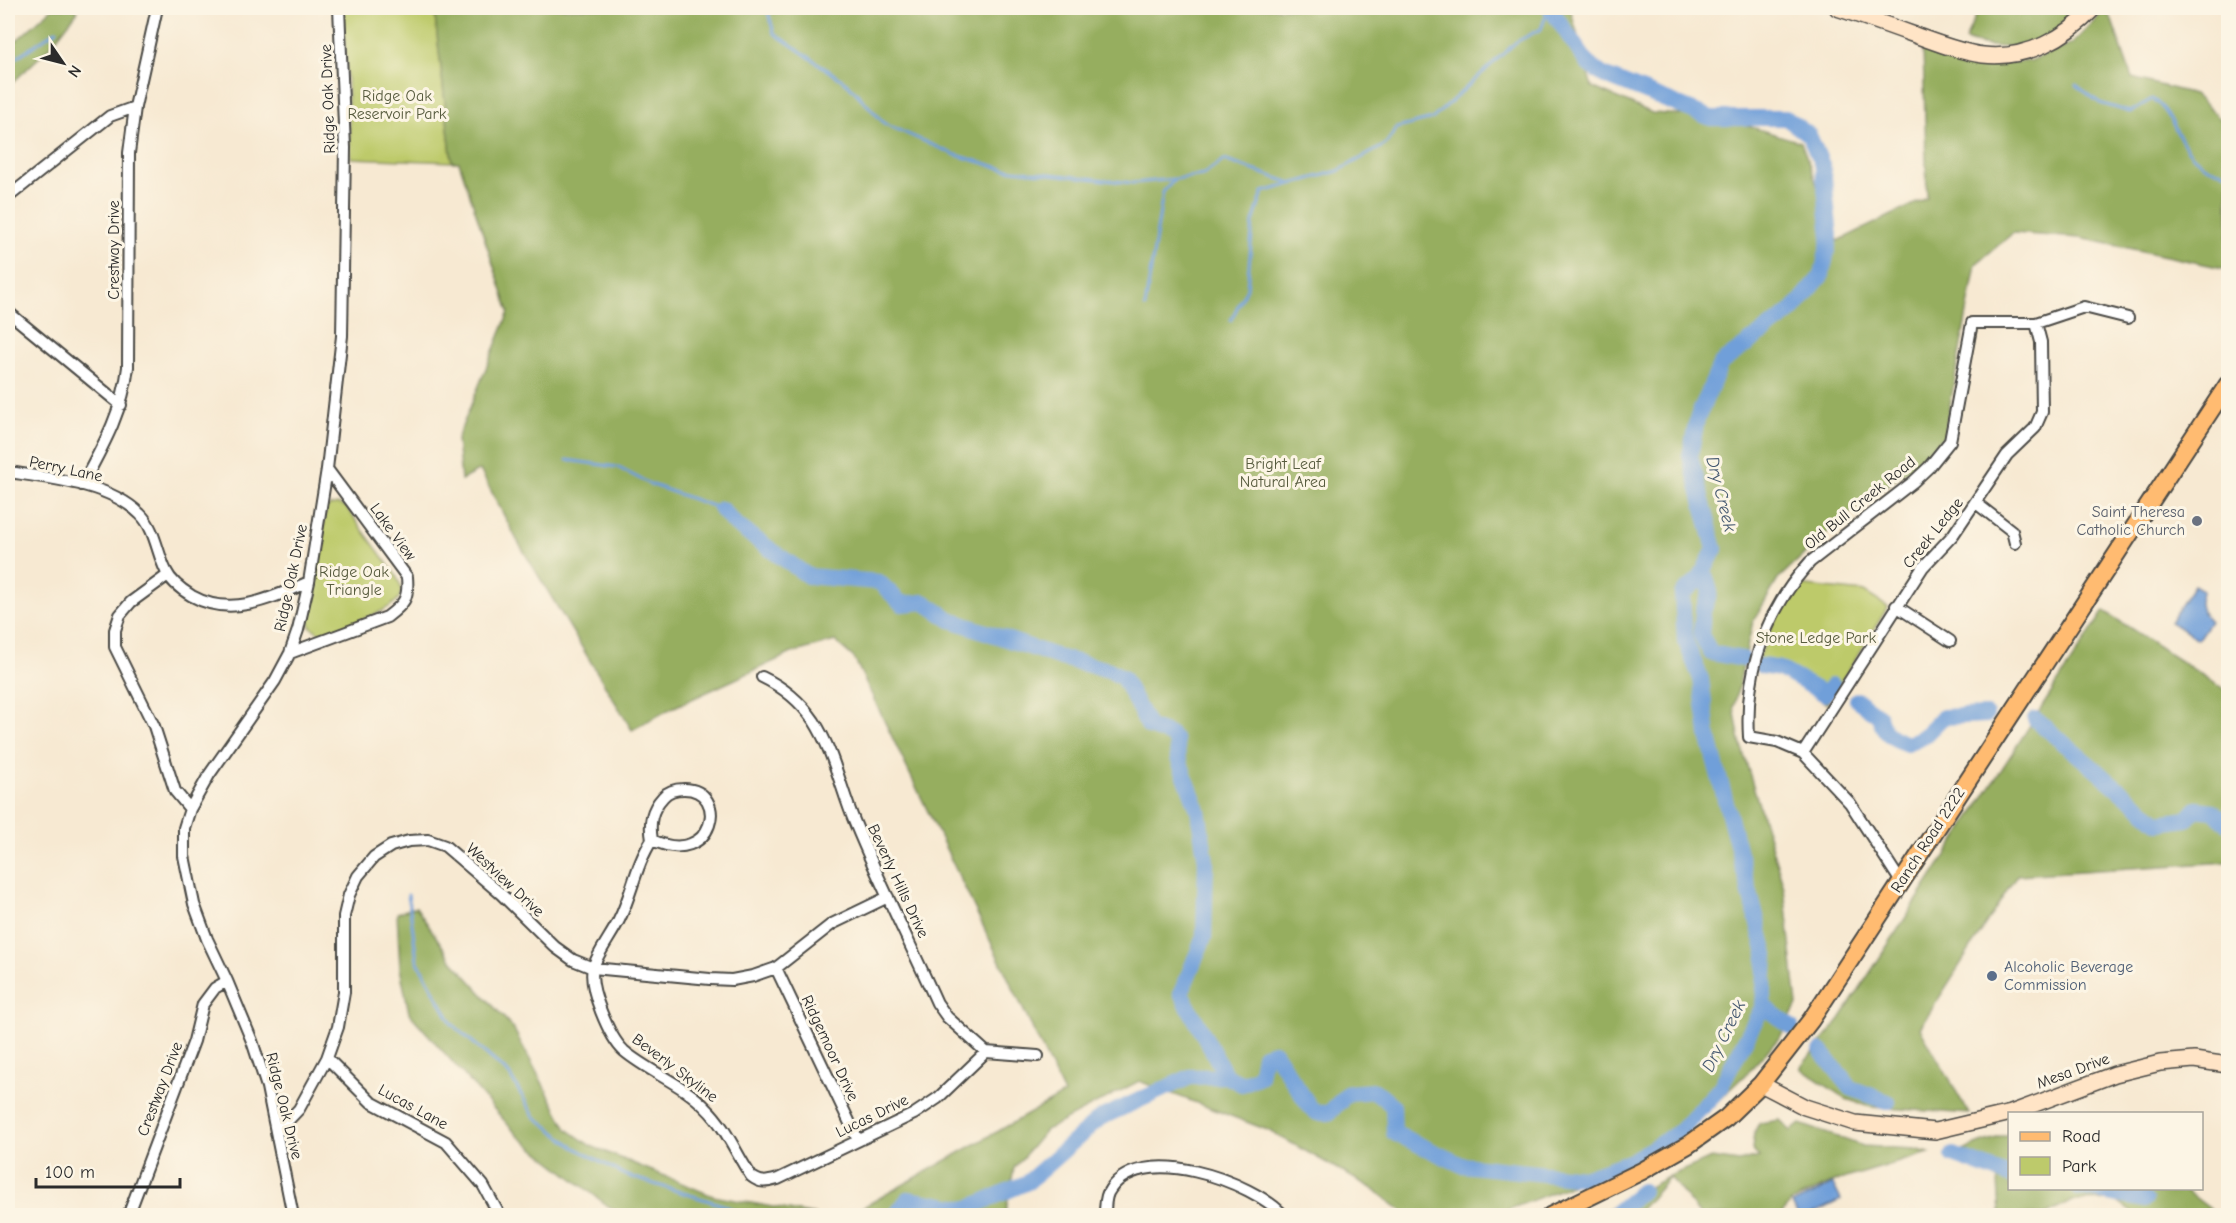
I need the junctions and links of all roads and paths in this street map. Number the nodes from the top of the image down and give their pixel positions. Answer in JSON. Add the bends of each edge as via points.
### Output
{"nodes":[{"id":1,"x":157,"y":8,"type":"edge"},
{"id":2,"x":339,"y":8,"type":"edge"},
{"id":3,"x":1837,"y":8,"type":"edge"},
{"id":4,"x":2094,"y":8,"type":"edge"},
{"id":5,"x":135,"y":107,"type":"junction"},
{"id":6,"x":8,"y":197,"type":"edge"},
{"id":7,"x":8,"y":312,"type":"edge"},
{"id":8,"x":2128,"y":318,"type":"dead end"},
{"id":9,"x":2036,"y":323,"type":"junction"},
{"id":10,"x":2229,"y":384,"type":"edge"},
{"id":11,"x":121,"y":405,"type":"junction"},
{"id":12,"x":327,"y":468,"type":"junction"},
{"id":13,"x":8,"y":472,"type":"edge"},
{"id":14,"x":82,"y":485,"type":"junction"},
{"id":15,"x":1976,"y":503,"type":"junction"},
{"id":16,"x":2016,"y":543,"type":"dead end"},
{"id":17,"x":168,"y":575,"type":"junction"},
{"id":18,"x":309,"y":582,"type":"junction"},
{"id":19,"x":1896,"y":606,"type":"junction"},
{"id":20,"x":1950,"y":641,"type":"dead end"},
{"id":21,"x":290,"y":653,"type":"junction"},
{"id":22,"x":762,"y":678,"type":"dead end"},
{"id":23,"x":1803,"y":753,"type":"junction"},
{"id":24,"x":190,"y":809,"type":"junction"},
{"id":25,"x":652,"y":840,"type":"junction"},
{"id":26,"x":1901,"y":882,"type":"junction"},
{"id":27,"x":888,"y":897,"type":"junction"},
{"id":28,"x":593,"y":968,"type":"junction"},
{"id":29,"x":776,"y":968,"type":"junction"},
{"id":30,"x":227,"y":981,"type":"junction"},
{"id":31,"x":986,"y":1052,"type":"junction"},
{"id":32,"x":1038,"y":1056,"type":"dead end"},
{"id":33,"x":327,"y":1058,"type":"junction"},
{"id":34,"x":2229,"y":1065,"type":"edge"},
{"id":35,"x":1761,"y":1084,"type":"junction"},
{"id":36,"x":2014,"y":1112,"type":"edge"},
{"id":37,"x":2008,"y":1114,"type":"edge"},
{"id":38,"x":277,"y":1132,"type":"junction"},
{"id":39,"x":858,"y":1140,"type":"junction"},
{"id":40,"x":758,"y":1181,"type":"joint"},
{"id":41,"x":128,"y":1215,"type":"edge"},
{"id":42,"x":292,"y":1215,"type":"edge"},
{"id":43,"x":500,"y":1215,"type":"edge"},
{"id":44,"x":1105,"y":1215,"type":"edge"},
{"id":45,"x":1284,"y":1215,"type":"edge"},
{"id":46,"x":1550,"y":1215,"type":"edge"}],
"edges":[{"from":1,"to":5,"type":"street","name":"Crestway Drive"},
{"from":2,"to":12,"type":"street","name":"Ridge Oak Drive","via":[[345,148],[342,324]]},
{"from":3,"to":4,"type":"street","via":[[1946,46],[1984,55],[2046,45]]},
{"from":5,"to":6,"type":"street","via":[[110,116]]},
{"from":5,"to":11,"type":"street","name":"Crestway Drive","via":[[129,153],[128,367]]},
{"from":7,"to":11,"type":"street"},
{"from":8,"to":9,"type":"street","via":[[2084,307]]},
{"from":9,"to":15,"type":"street","name":"Creek Ledge","via":[[2041,342],[2042,412],[2035,428],[2007,455]]},
{"from":9,"to":23,"type":"street","name":"Old Bull Creek Road","via":[[1972,323],[1950,441],[1913,482],[1810,562],[1795,578],[1772,616],[1756,656],[1747,706],[1749,737],[1777,742]]},
{"from":10,"to":26,"type":"main road","name":"Ranch Road 2222"},
{"from":11,"to":14,"type":"street","name":"Crestway Drive"},
{"from":12,"to":18,"type":"street","name":"Ridge Oak Drive"},
{"from":12,"to":21,"type":"street","name":"Lake View","via":[[407,577],[407,598],[387,617]]},
{"from":13,"to":14,"type":"street","name":"Perry Lane"},
{"from":14,"to":17,"type":"street","name":"Perry Lane","via":[[112,495],[142,515]]},
{"from":15,"to":16,"type":"street","via":[[2012,531]]},
{"from":15,"to":19,"type":"street","name":"Creek Ledge"},
{"from":17,"to":18,"type":"street","name":"Perry Lane","via":[[183,591],[216,605],[240,606]]},
{"from":17,"to":24,"type":"street","via":[[120,615],[115,647],[154,726],[175,791]]},
{"from":18,"to":21,"type":"street","name":"Ridge Oak Drive"},
{"from":19,"to":20,"type":"street"},
{"from":19,"to":23,"type":"street","name":"Creek Ledge"},
{"from":21,"to":24,"type":"street","name":"Ridge Oak Drive"},
{"from":22,"to":27,"type":"street","name":"Beverly Hills Drive","via":[[779,685],[814,721]]},
{"from":23,"to":26,"type":"street","via":[[1850,803]]},
{"from":24,"to":30,"type":"street","name":"Ridge Oak Drive","via":[[184,828],[184,856],[194,904]]},
{"from":25,"to":25,"type":"street","via":[[683,847],[697,843],[712,818],[710,805],[701,794],[687,789],[663,796],[651,814]]},
{"from":25,"to":28,"type":"street","via":[[620,918]]},
{"from":26,"to":35,"type":"main road","name":"Ranch Road 2222","via":[[1811,1020]]},
{"from":27,"to":29,"type":"street","name":"Westview Drive","via":[[832,924]]},
{"from":27,"to":31,"type":"street","name":"Beverly Hills Drive","via":[[937,1003]]},
{"from":28,"to":29,"type":"street","name":"Westview Drive","via":[[732,980]]},
{"from":28,"to":33,"type":"street","name":"Westview Drive","via":[[555,947],[446,846],[428,840],[391,846],[358,876],[349,895],[344,916],[344,992]]},
{"from":28,"to":40,"type":"street","name":"Beverly Skyline","via":[[601,1013],[612,1035],[624,1050],[707,1108]]},
{"from":29,"to":39,"type":"street","name":"Ridgemoor Drive"},
{"from":30,"to":38,"type":"street","name":"Ridge Oak Drive","via":[[252,1041]]},
{"from":30,"to":41,"type":"street","name":"Crestway Drive","via":[[215,988],[203,1004],[194,1041]]},
{"from":31,"to":32,"type":"street"},
{"from":31,"to":39,"type":"street","name":"Lucas Drive","via":[[938,1098],[914,1114]]},
{"from":33,"to":38,"type":"street","name":"Westview Drive","via":[[299,1108]]},
{"from":33,"to":43,"type":"street","name":"Lucas Lane","via":[[371,1102],[446,1142],[483,1185]]},
{"from":34,"to":36,"type":"street","name":"Mesa Drive","via":[[2194,1060],[2160,1063],[2115,1074]]},
{"from":35,"to":37,"type":"street","name":"Mesa Drive","via":[[1805,1107],[1855,1123],[1935,1131]]},
{"from":35,"to":46,"type":"main road","name":"Ranch Road 2222","via":[[1726,1118],[1688,1145]]},
{"from":38,"to":42,"type":"street","name":"Ridge Oak Drive"},
{"from":39,"to":40,"type":"street","name":"Lucas Drive","via":[[778,1179]]},
{"from":44,"to":45,"type":"street","via":[[1107,1194],[1117,1181],[1147,1169],[1176,1168],[1237,1185],[1262,1197]]}]}
